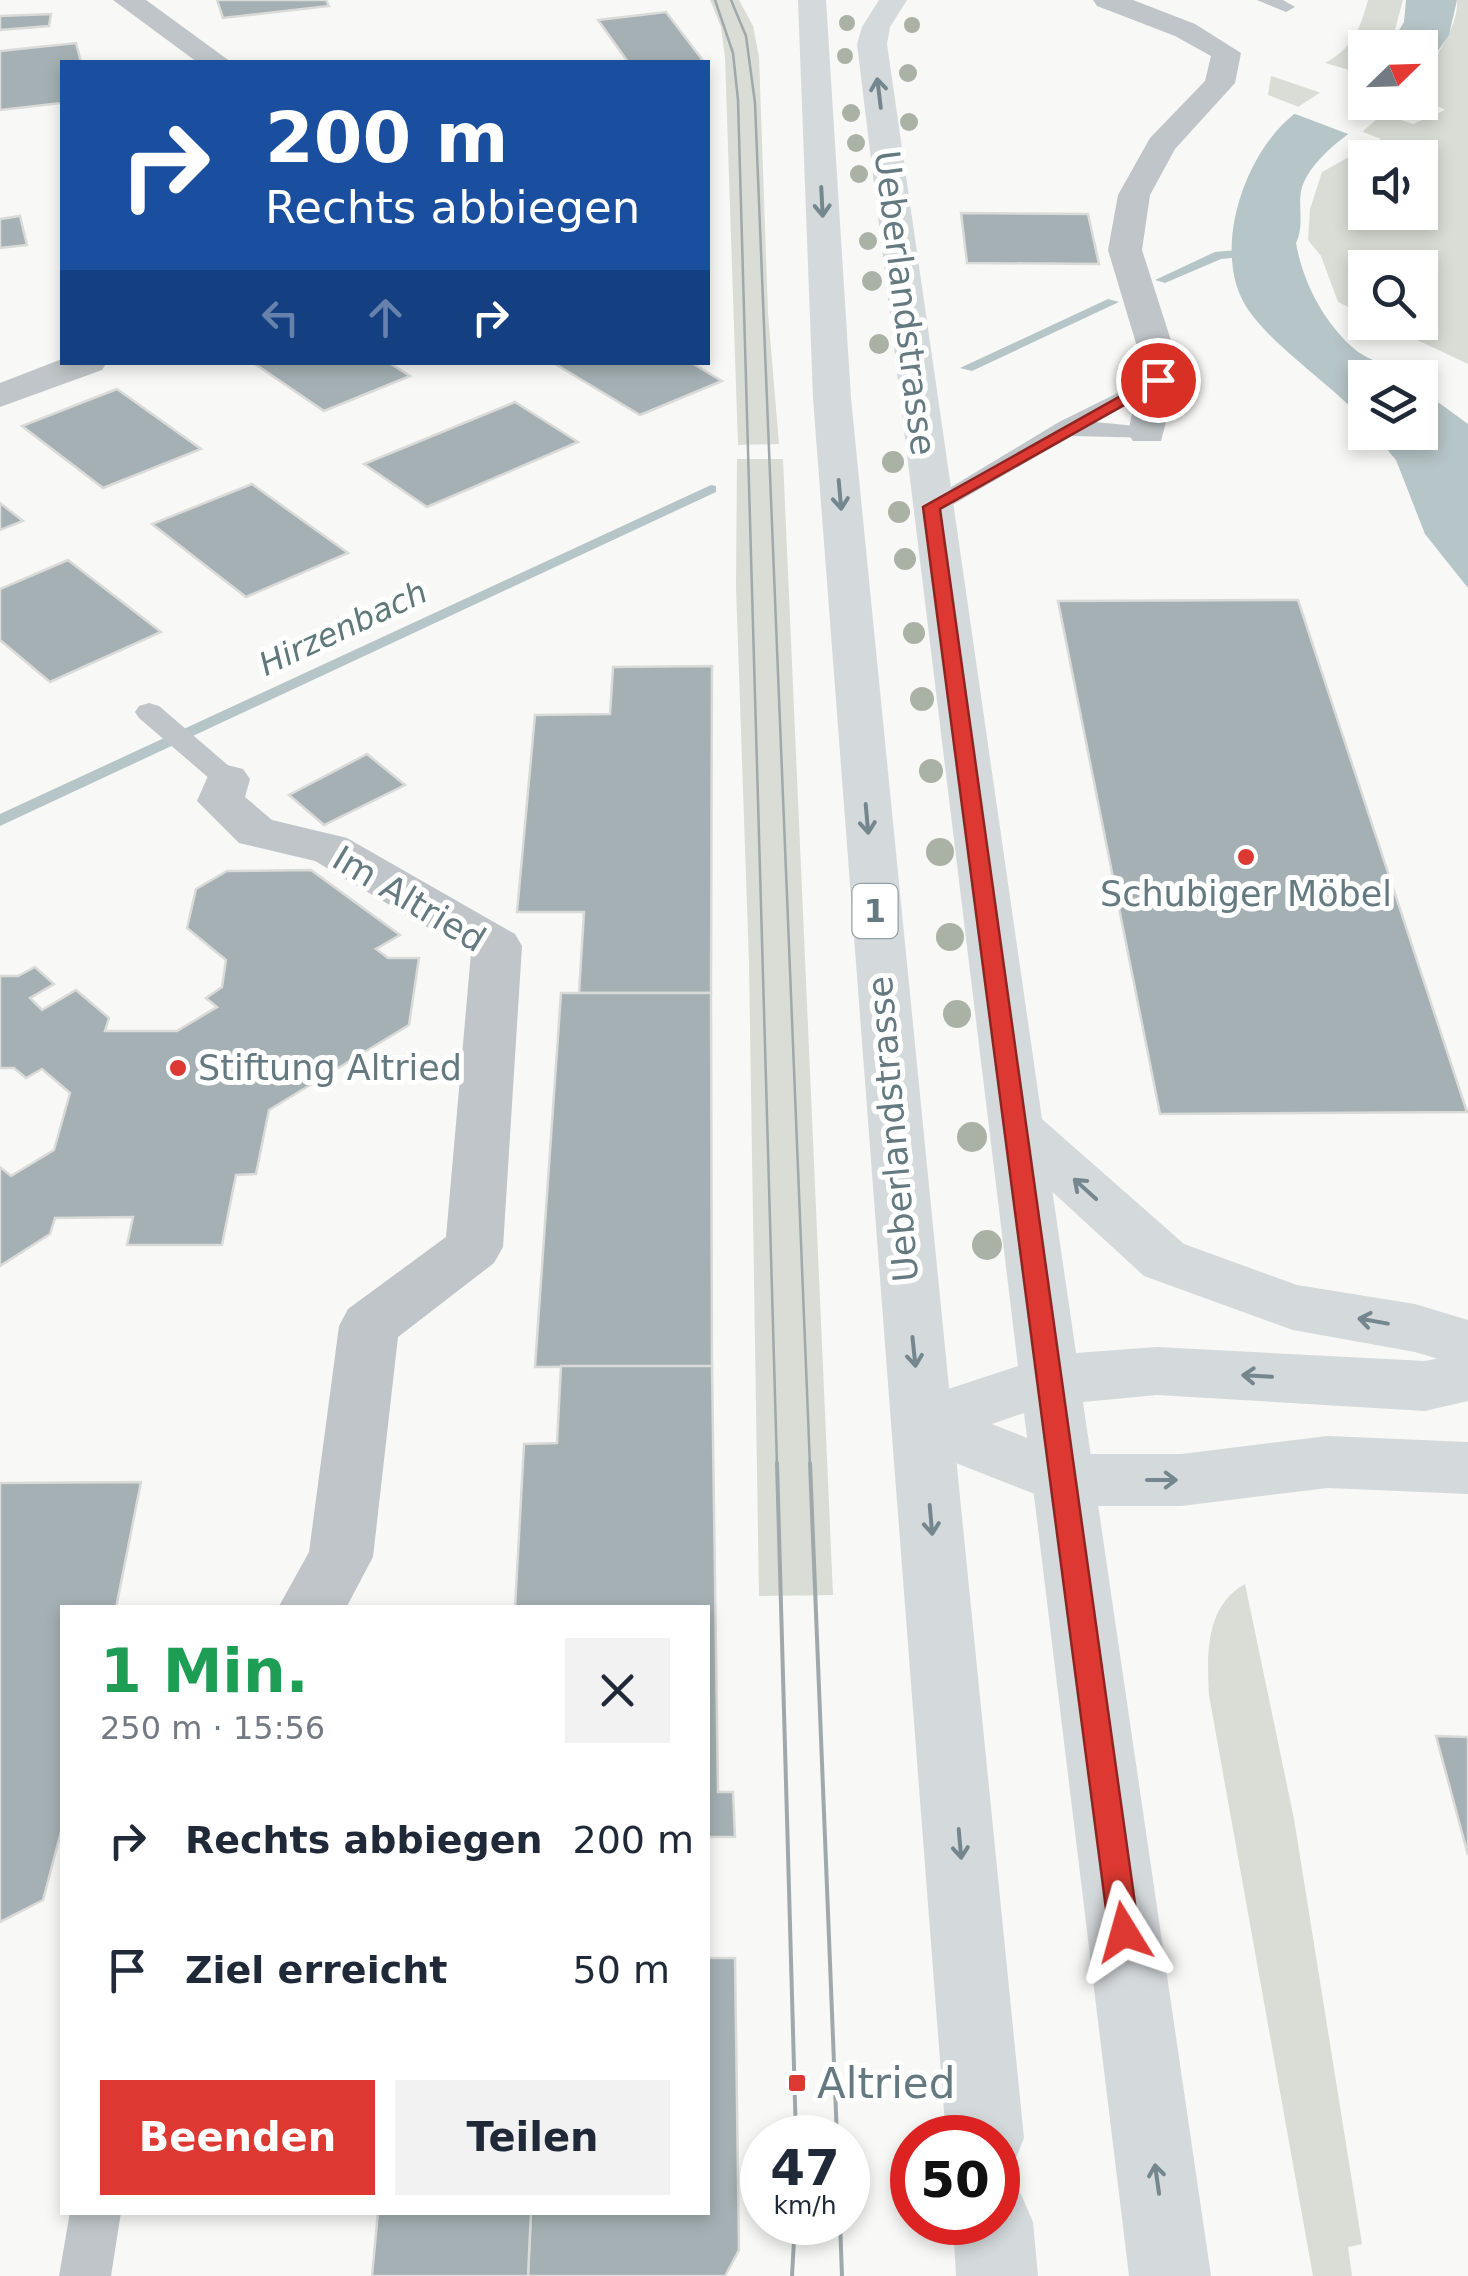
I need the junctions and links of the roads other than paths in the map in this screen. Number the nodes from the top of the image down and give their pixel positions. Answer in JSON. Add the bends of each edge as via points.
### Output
{"nodes":[{"id":1,"x":126,"y":0,"type":"edge"},
{"id":2,"x":812,"y":0,"type":"edge"},
{"id":3,"x":893,"y":0,"type":"edge"},
{"id":4,"x":1106,"y":0,"type":"edge"},
{"id":5,"x":1266,"y":0,"type":"edge"},
{"id":6,"x":1286,"y":8,"type":"dead end"},
{"id":7,"x":213,"y":60,"type":"edge"},
{"id":8,"x":81,"y":365,"type":"edge"},
{"id":9,"x":1158,"y":380,"type":"junction"},
{"id":10,"x":0,"y":396,"type":"edge"},
{"id":11,"x":1068,"y":428,"type":"junction"},
{"id":12,"x":1146,"y":433,"type":"joint"},
{"id":13,"x":931,"y":507,"type":"junction"},
{"id":14,"x":149,"y":712,"type":"dead end"},
{"id":15,"x":226,"y":779,"type":"joint"},
{"id":16,"x":1016,"y":1127,"type":"junction"},
{"id":17,"x":1468,"y":1344,"type":"edge"},
{"id":18,"x":1468,"y":1377,"type":"edge"},
{"id":19,"x":1048,"y":1380,"type":"junction"},
{"id":20,"x":922,"y":1423,"type":"junction"},
{"id":21,"x":1468,"y":1468,"type":"edge"},
{"id":22,"x":1065,"y":1480,"type":"junction"},
{"id":23,"x":314,"y":1605,"type":"edge"},
{"id":24,"x":983,"y":2115,"type":"edge"},
{"id":25,"x":96,"y":2215,"type":"edge"},
{"id":26,"x":994,"y":2245,"type":"edge"},
{"id":27,"x":86,"y":2276,"type":"edge"},
{"id":28,"x":997,"y":2276,"type":"edge"},
{"id":29,"x":1170,"y":2276,"type":"edge"}],
"edges":[{"from":1,"to":7,"type":"street"},
{"from":2,"to":20,"type":"main road","name":"Ueberlandstrasse","number":"1","one_way":true,"via":[[832,398]]},
{"from":13,"to":3,"type":"main road","name":"Ueberlandstrasse","one_way":true,"via":[[872,44]]},
{"from":4,"to":9,"type":"street","via":[[1185,30],[1226,54],[1220,83],[1161,145],[1134,195],[1126,250],[1156,350]]},
{"from":5,"to":6,"type":"lane"},
{"from":8,"to":10,"type":"street"},
{"from":9,"to":11,"type":"lane"},
{"from":9,"to":12,"type":"street"},
{"from":11,"to":12,"type":"lane"},
{"from":11,"to":13,"type":"lane"},
{"from":13,"to":16,"type":"main road","name":"Ueberlandstrasse"},
{"from":14,"to":15,"type":"lane","name":"Im Altried"},
{"from":15,"to":23,"type":"street","name":"Im Altried","via":[[222,801],[256,832],[330,849],[497,946],[474,1247],[369,1326],[341,1556]]},
{"from":17,"to":16,"type":"main road","one_way":true,"via":[[1293,1307],[1164,1260]]},
{"from":16,"to":19,"type":"main road","name":"Ueberlandstrasse"},
{"from":18,"to":19,"type":"main road","one_way":true,"via":[[1425,1386],[1157,1371]]},
{"from":19,"to":20,"type":"main road"},
{"from":19,"to":22,"type":"main road","name":"Ueberlandstrasse"},
{"from":20,"to":22,"type":"main road"},
{"from":20,"to":24,"type":"main road","name":"Ueberlandstrasse","one_way":true},
{"from":22,"to":21,"type":"main road","one_way":true,"via":[[1181,1480],[1328,1462]]},
{"from":29,"to":22,"type":"main road","name":"Ueberlandstrasse","one_way":true},
{"from":25,"to":27,"type":"lane"},
{"from":26,"to":28,"type":"main road"}]}
